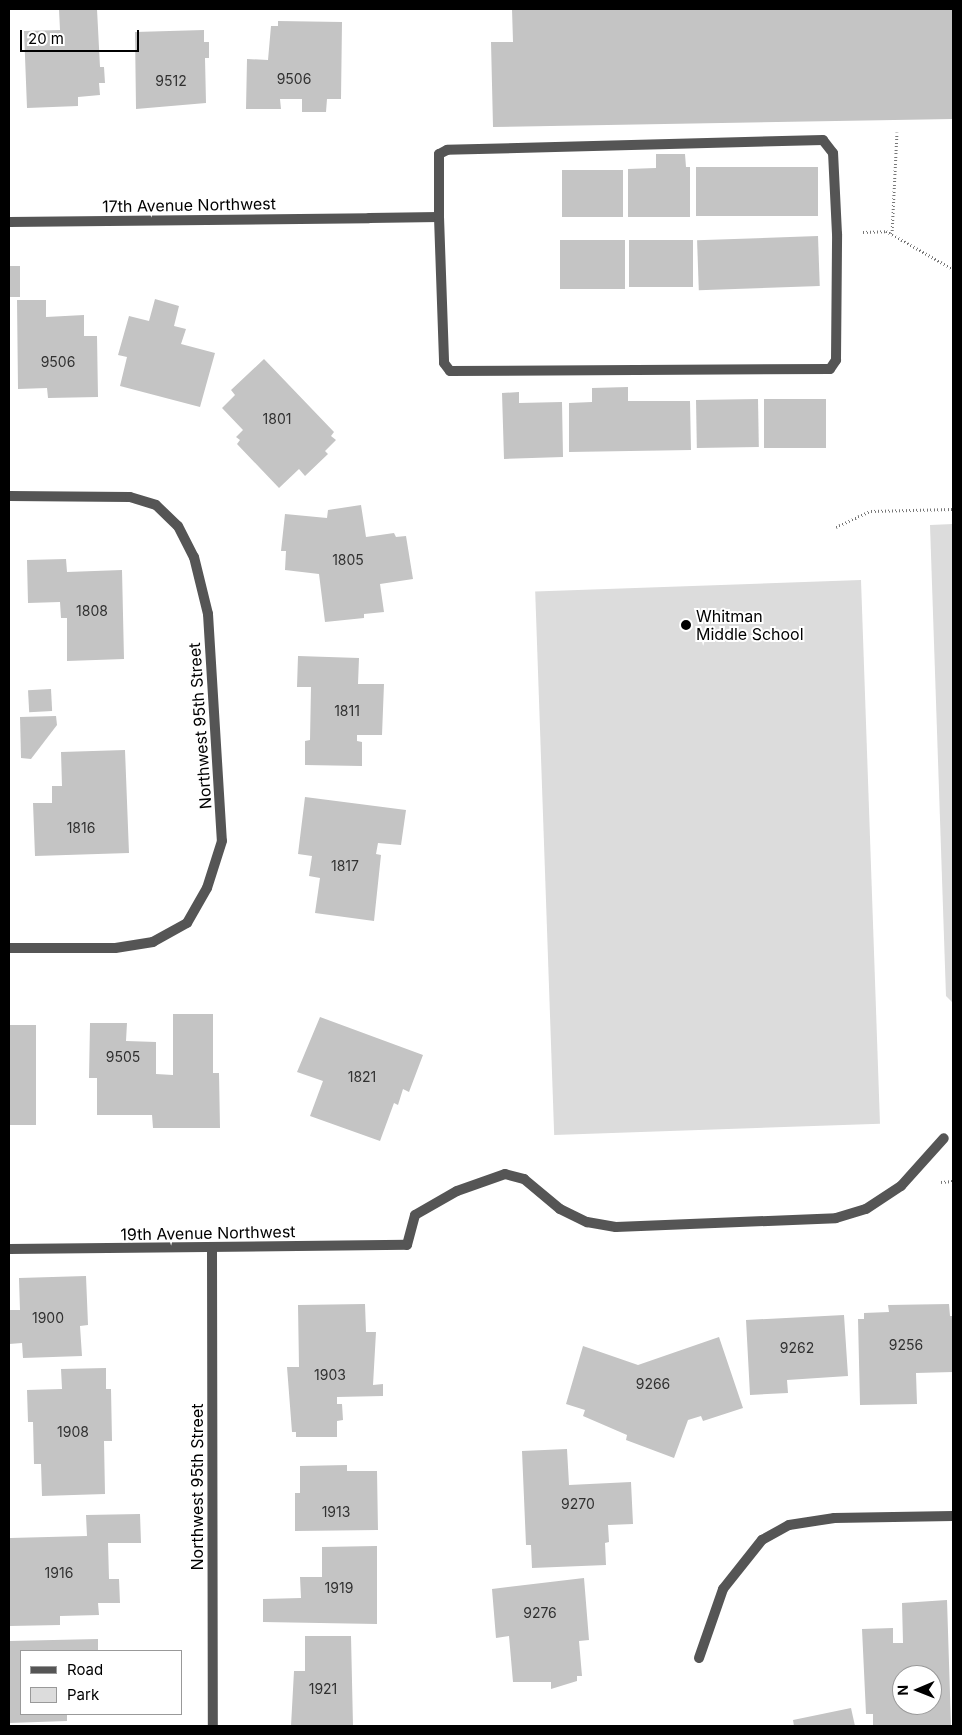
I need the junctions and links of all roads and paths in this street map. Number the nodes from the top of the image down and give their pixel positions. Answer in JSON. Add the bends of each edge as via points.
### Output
{"nodes":[{"id":1,"x":896,"y":132,"type":"dead end"},
{"id":2,"x":439,"y":218,"type":"junction"},
{"id":3,"x":9,"y":222,"type":"edge"},
{"id":4,"x":886,"y":231,"type":"dead end"},
{"id":5,"x":892,"y":235,"type":"junction"},
{"id":6,"x":953,"y":269,"type":"edge"},
{"id":7,"x":9,"y":496,"type":"edge"},
{"id":8,"x":953,"y":509,"type":"edge"},
{"id":9,"x":836,"y":527,"type":"dead end"},
{"id":10,"x":9,"y":948,"type":"edge"},
{"id":11,"x":944,"y":1138,"type":"dead end"},
{"id":12,"x":212,"y":1248,"type":"junction"},
{"id":13,"x":9,"y":1249,"type":"edge"},
{"id":14,"x":953,"y":1516,"type":"edge"},
{"id":15,"x":699,"y":1658,"type":"dead end"},
{"id":16,"x":213,"y":1726,"type":"edge"}],
"edges":[{"from":1,"to":5,"type":"path"},
{"from":2,"to":2,"type":"street","via":[[444,363],[450,371],[830,369],[836,360],[837,234],[833,153],[823,140],[447,150],[439,154]]},
{"from":2,"to":3,"type":"street","name":"17th Avenue Northwest"},
{"from":4,"to":5,"type":"path"},
{"from":5,"to":6,"type":"path"},
{"from":7,"to":10,"type":"street","name":"Northwest 95th Street","via":[[130,497],[156,505],[178,526],[194,557],[208,614],[222,841],[207,888],[187,923],[153,942],[115,948]]},
{"from":8,"to":9,"type":"path","via":[[871,511]]},
{"from":11,"to":12,"type":"street","name":"19th Avenue Northwest","via":[[901,1186],[866,1209],[836,1218],[616,1227],[587,1222],[560,1209],[524,1179],[505,1174],[457,1192],[415,1216],[407,1245]]},
{"from":12,"to":13,"type":"street","name":"19th Avenue Northwest"},
{"from":12,"to":16,"type":"street","name":"Northwest 95th Street"},
{"from":14,"to":15,"type":"street","via":[[834,1518],[789,1525],[762,1540],[723,1589]]}]}
